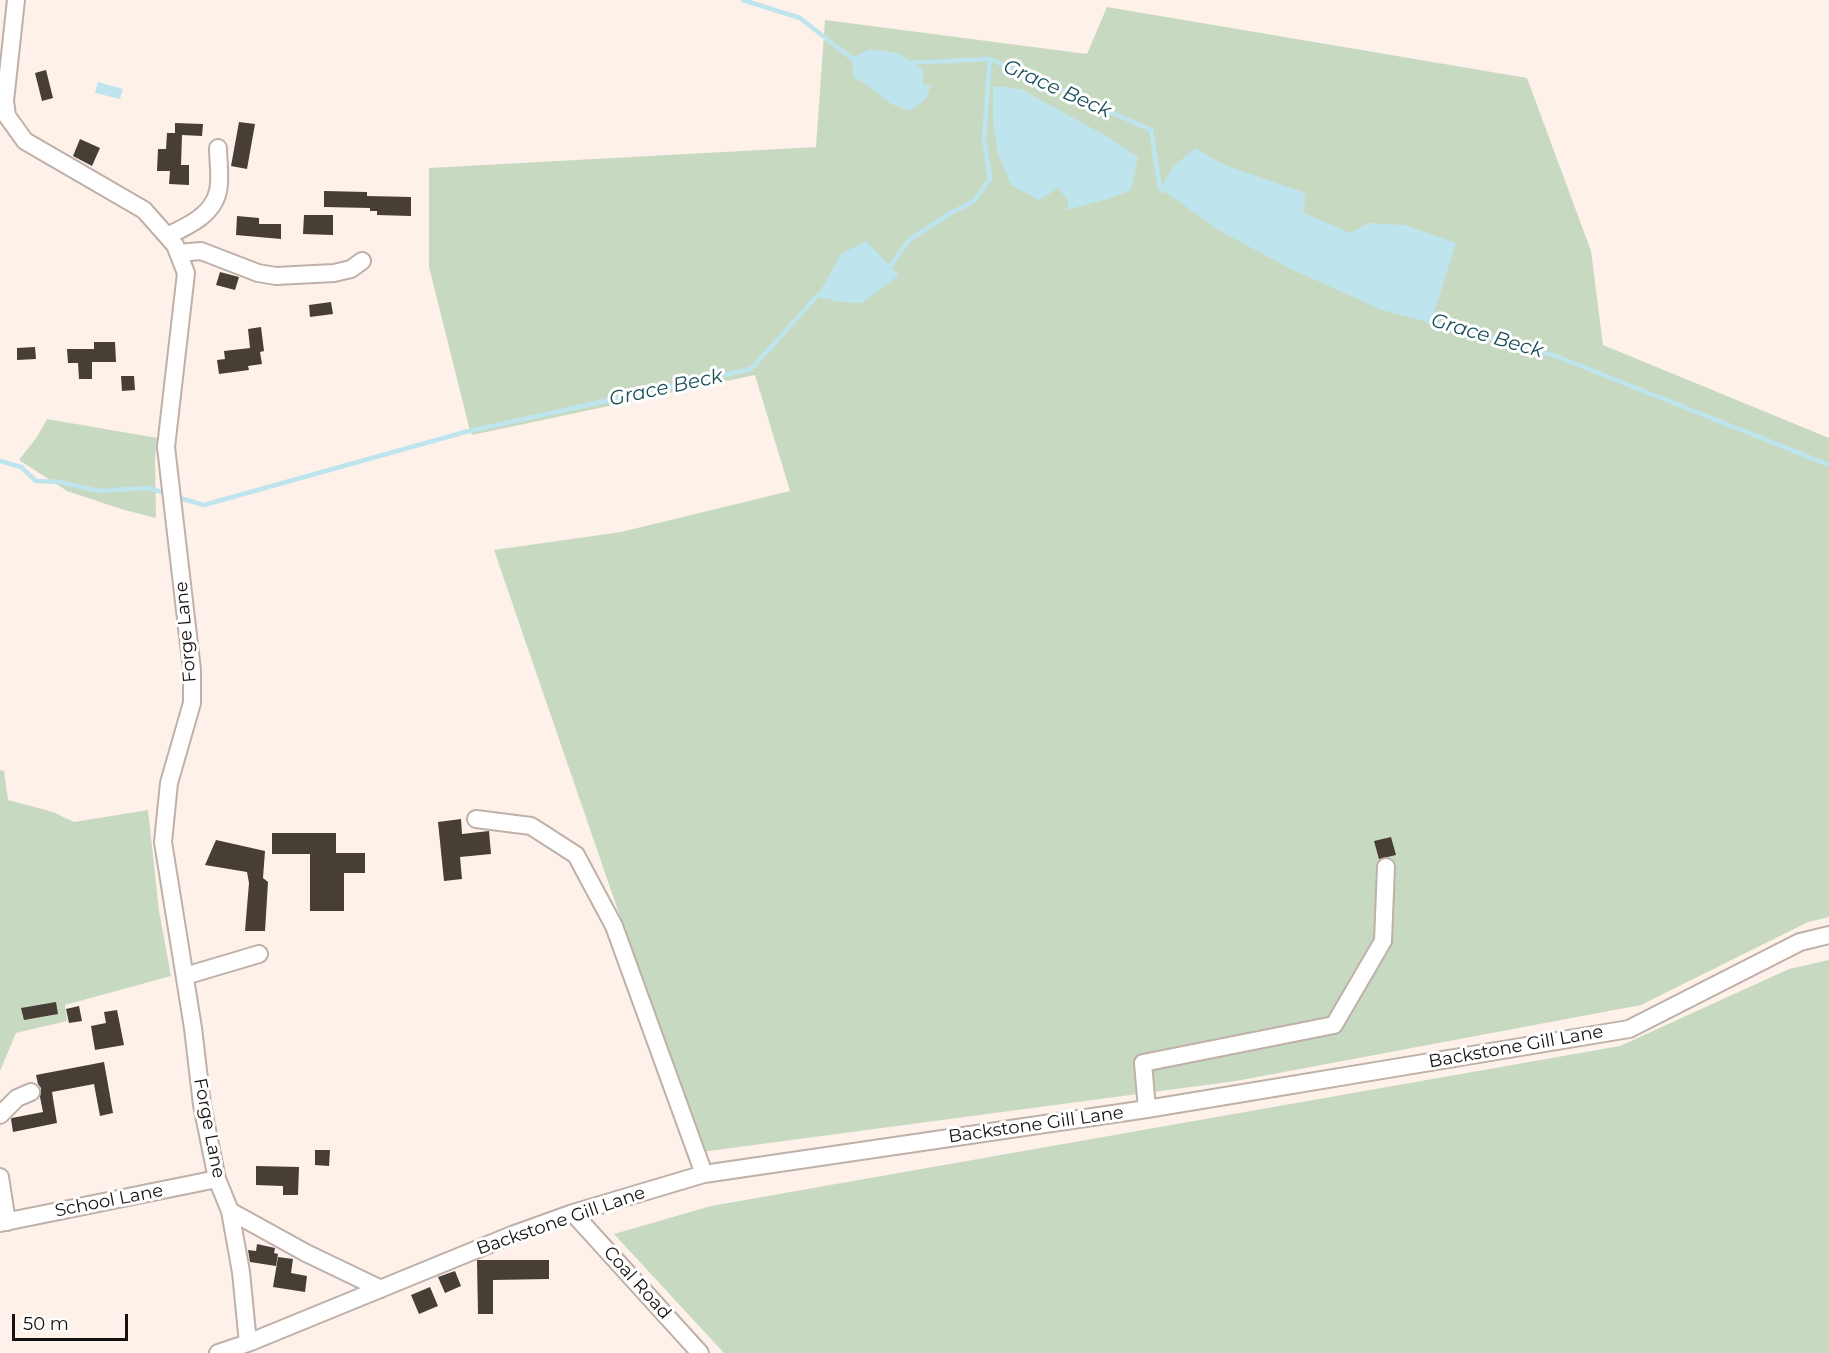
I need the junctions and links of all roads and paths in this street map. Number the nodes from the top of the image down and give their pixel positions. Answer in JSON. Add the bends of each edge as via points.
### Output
{"nodes":[{"id":1,"x":16,"y":0,"type":"edge"},
{"id":2,"x":218,"y":148,"type":"dead end"},
{"id":3,"x":167,"y":236,"type":"junction"},
{"id":4,"x":179,"y":253,"type":"junction"},
{"id":5,"x":362,"y":261,"type":"dead end"},
{"id":6,"x":476,"y":819,"type":"dead end"},
{"id":7,"x":1386,"y":867,"type":"dead end"},
{"id":8,"x":1829,"y":935,"type":"edge"},
{"id":9,"x":259,"y":954,"type":"dead end"},
{"id":10,"x":185,"y":976,"type":"junction"},
{"id":11,"x":31,"y":1092,"type":"dead end"},
{"id":12,"x":1147,"y":1109,"type":"junction"},
{"id":13,"x":0,"y":1115,"type":"edge"},
{"id":14,"x":704,"y":1174,"type":"junction"},
{"id":15,"x":0,"y":1177,"type":"edge"},
{"id":16,"x":217,"y":1179,"type":"junction"},
{"id":17,"x":230,"y":1211,"type":"junction"},
{"id":18,"x":573,"y":1213,"type":"junction"},
{"id":19,"x":3,"y":1222,"type":"edge"},
{"id":20,"x":381,"y":1289,"type":"junction"},
{"id":21,"x":248,"y":1343,"type":"junction"},
{"id":22,"x":218,"y":1353,"type":"edge"},
{"id":23,"x":700,"y":1353,"type":"edge"}],
"edges":[{"from":1,"to":3,"type":"street","name":"Forge Lane","via":[[5,101],[7,116],[25,141],[144,210]]},
{"from":2,"to":3,"type":"street","via":[[219,190],[212,206],[192,224]]},
{"from":3,"to":4,"type":"street","name":"Forge Lane"},
{"from":4,"to":5,"type":"street","via":[[201,251],[276,276],[334,273],[351,269]]},
{"from":4,"to":10,"type":"street","name":"Forge Lane","via":[[186,273],[166,447],[192,670],[192,703],[169,783],[163,842]]},
{"from":6,"to":14,"type":"street","via":[[531,826],[576,855],[614,926]]},
{"from":7,"to":12,"type":"street","via":[[1383,941],[1334,1025],[1143,1063]]},
{"from":8,"to":12,"type":"street","name":"Backstone Gill Lane","via":[[1800,942],[1629,1029]]},
{"from":9,"to":10,"type":"street"},
{"from":10,"to":16,"type":"street","name":"Forge Lane","via":[[202,1105]]},
{"from":11,"to":13,"type":"street","via":[[17,1098]]},
{"from":12,"to":14,"type":"street","name":"Backstone Gill Lane"},
{"from":14,"to":18,"type":"street","name":"Backstone Gill Lane"},
{"from":15,"to":19,"type":"street"},
{"from":16,"to":17,"type":"street","name":"Forge Lane"},
{"from":16,"to":19,"type":"street","name":"School Lane"},
{"from":17,"to":20,"type":"street"},
{"from":17,"to":21,"type":"street","name":"Forge Lane"},
{"from":18,"to":20,"type":"street","name":"Backstone Gill Lane"},
{"from":18,"to":23,"type":"street","name":"Coal Road"},
{"from":20,"to":21,"type":"street","name":"Backstone Gill Lane"},
{"from":21,"to":22,"type":"street","name":"Backstone Gill Lane"}]}
